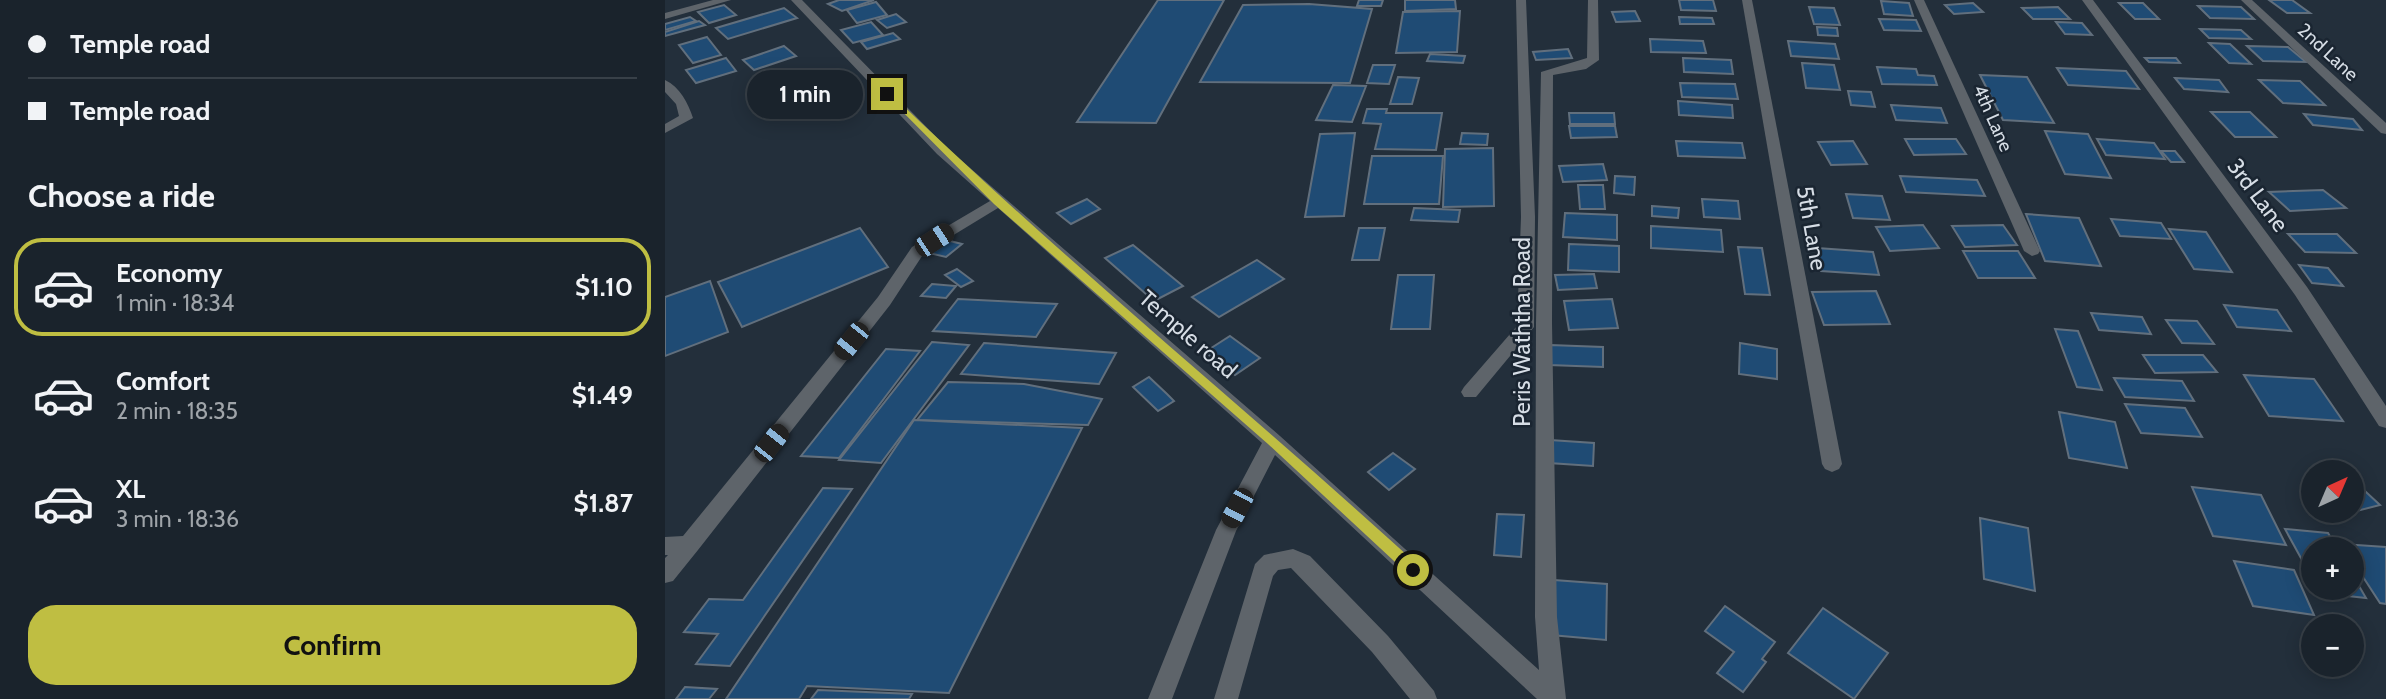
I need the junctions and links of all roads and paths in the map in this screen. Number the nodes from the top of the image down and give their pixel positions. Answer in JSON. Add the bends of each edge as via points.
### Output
{"nodes":[{"id":1,"x":726,"y":0,"type":"edge"},
{"id":2,"x":796,"y":0,"type":"edge"},
{"id":3,"x":1521,"y":0,"type":"edge"},
{"id":4,"x":1593,"y":0,"type":"edge"},
{"id":5,"x":1748,"y":0,"type":"edge"},
{"id":6,"x":1919,"y":0,"type":"edge"},
{"id":7,"x":2087,"y":0,"type":"edge"},
{"id":8,"x":2246,"y":0,"type":"edge"},
{"id":9,"x":665,"y":16,"type":"edge"},
{"id":10,"x":665,"y":84,"type":"edge"},
{"id":11,"x":665,"y":129,"type":"edge"},
{"id":12,"x":2386,"y":130,"type":"edge"},
{"id":13,"x":998,"y":202,"type":"junction"},
{"id":14,"x":2032,"y":251,"type":"dead end"},
{"id":15,"x":1470,"y":392,"type":"dead end"},
{"id":16,"x":2386,"y":421,"type":"edge"},
{"id":17,"x":1273,"y":441,"type":"junction"},
{"id":18,"x":1832,"y":464,"type":"dead end"},
{"id":19,"x":690,"y":544,"type":"junction"},
{"id":20,"x":665,"y":546,"type":"edge"},
{"id":21,"x":665,"y":574,"type":"edge"},
{"id":22,"x":1160,"y":699,"type":"edge"},
{"id":23,"x":1226,"y":699,"type":"edge"},
{"id":24,"x":1425,"y":699,"type":"edge"},
{"id":25,"x":1554,"y":699,"type":"edge"}],
"edges":[{"from":1,"to":9,"type":"street"},
{"from":2,"to":13,"type":"street","name":"Temple road","via":[[942,151]]},
{"from":3,"to":15,"type":"street","via":[[1528,217],[1525,327]]},
{"from":4,"to":25,"type":"street","name":"Peris Waththa Road","via":[[1593,60],[1547,72],[1543,323],[1546,604]]},
{"from":5,"to":18,"type":"street","name":"5th Lane"},
{"from":6,"to":14,"type":"street","name":"4th Lane"},
{"from":7,"to":16,"type":"street","name":"3rd Lane","via":[[2301,291]]},
{"from":8,"to":12,"type":"street","name":"2nd Lane"},
{"from":10,"to":11,"type":"street","via":[[683,103],[686,118]]},
{"from":13,"to":17,"type":"street","name":"Temple road"},
{"from":13,"to":19,"type":"street","via":[[918,250],[884,301]]},
{"from":17,"to":22,"type":"street","via":[[1226,530]]},
{"from":17,"to":25,"type":"street","name":"Temple road"},
{"from":19,"to":20,"type":"street"},
{"from":19,"to":21,"type":"street"},
{"from":23,"to":24,"type":"street","via":[[1263,571],[1272,562],[1293,558],[1380,644]]}]}
